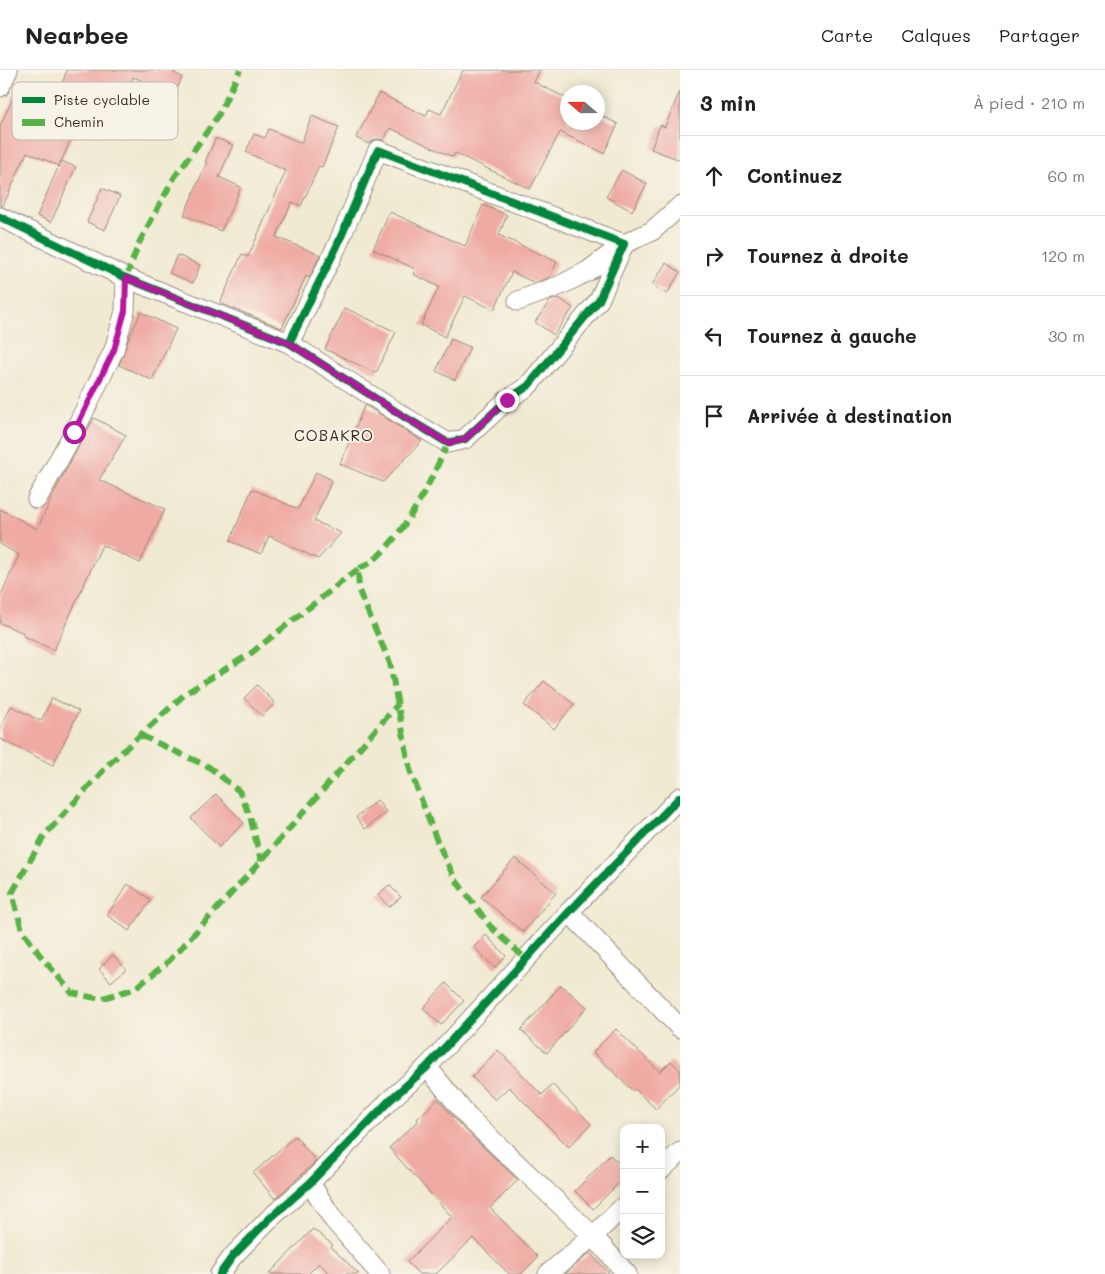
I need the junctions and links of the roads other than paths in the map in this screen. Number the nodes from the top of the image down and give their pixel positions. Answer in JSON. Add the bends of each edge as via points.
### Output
{"nodes":[{"id":1,"x":8,"y":70,"type":"edge"},
{"id":2,"x":0,"y":88,"type":"edge"},
{"id":3,"x":680,"y":206,"type":"edge"},
{"id":4,"x":0,"y":217,"type":"edge"},
{"id":5,"x":624,"y":244,"type":"junction"},
{"id":6,"x":126,"y":278,"type":"junction"},
{"id":7,"x":518,"y":301,"type":"dead end"},
{"id":8,"x":289,"y":343,"type":"junction"},
{"id":9,"x":37,"y":499,"type":"dead end"},
{"id":10,"x":680,"y":797,"type":"edge"},
{"id":11,"x":569,"y":912,"type":"junction"},
{"id":12,"x":680,"y":1028,"type":"edge"},
{"id":13,"x":427,"y":1067,"type":"junction"},
{"id":14,"x":680,"y":1152,"type":"edge"},
{"id":15,"x":662,"y":1169,"type":"edge"},
{"id":16,"x":310,"y":1184,"type":"junction"},
{"id":17,"x":620,"y":1210,"type":"edge"},
{"id":18,"x":593,"y":1236,"type":"junction"},
{"id":19,"x":220,"y":1274,"type":"edge"},
{"id":20,"x":380,"y":1274,"type":"edge"},
{"id":21,"x":548,"y":1274,"type":"edge"},
{"id":22,"x":628,"y":1274,"type":"edge"}],
"edges":[{"from":1,"to":2,"type":"street"},
{"from":3,"to":5,"type":"street","via":[[652,231]]},
{"from":4,"to":6,"type":"street"},
{"from":5,"to":7,"type":"street","via":[[588,271]]},
{"from":5,"to":8,"type":"street","via":[[599,300],[528,386],[507,400],[465,439],[448,443]]},
{"from":5,"to":8,"type":"street","via":[[378,150],[337,246]]},
{"from":6,"to":8,"type":"street"},
{"from":6,"to":9,"type":"street","via":[[125,311],[114,350]]},
{"from":10,"to":11,"type":"street"},
{"from":11,"to":12,"type":"street"},
{"from":11,"to":13,"type":"street"},
{"from":13,"to":16,"type":"street","via":[[390,1100]]},
{"from":13,"to":18,"type":"street","via":[[468,1117]]},
{"from":14,"to":15,"type":"street"},
{"from":16,"to":19,"type":"street","via":[[268,1220]]},
{"from":16,"to":20,"type":"street","via":[[332,1219]]},
{"from":17,"to":18,"type":"street"},
{"from":18,"to":21,"type":"street"},
{"from":18,"to":22,"type":"street"}]}
